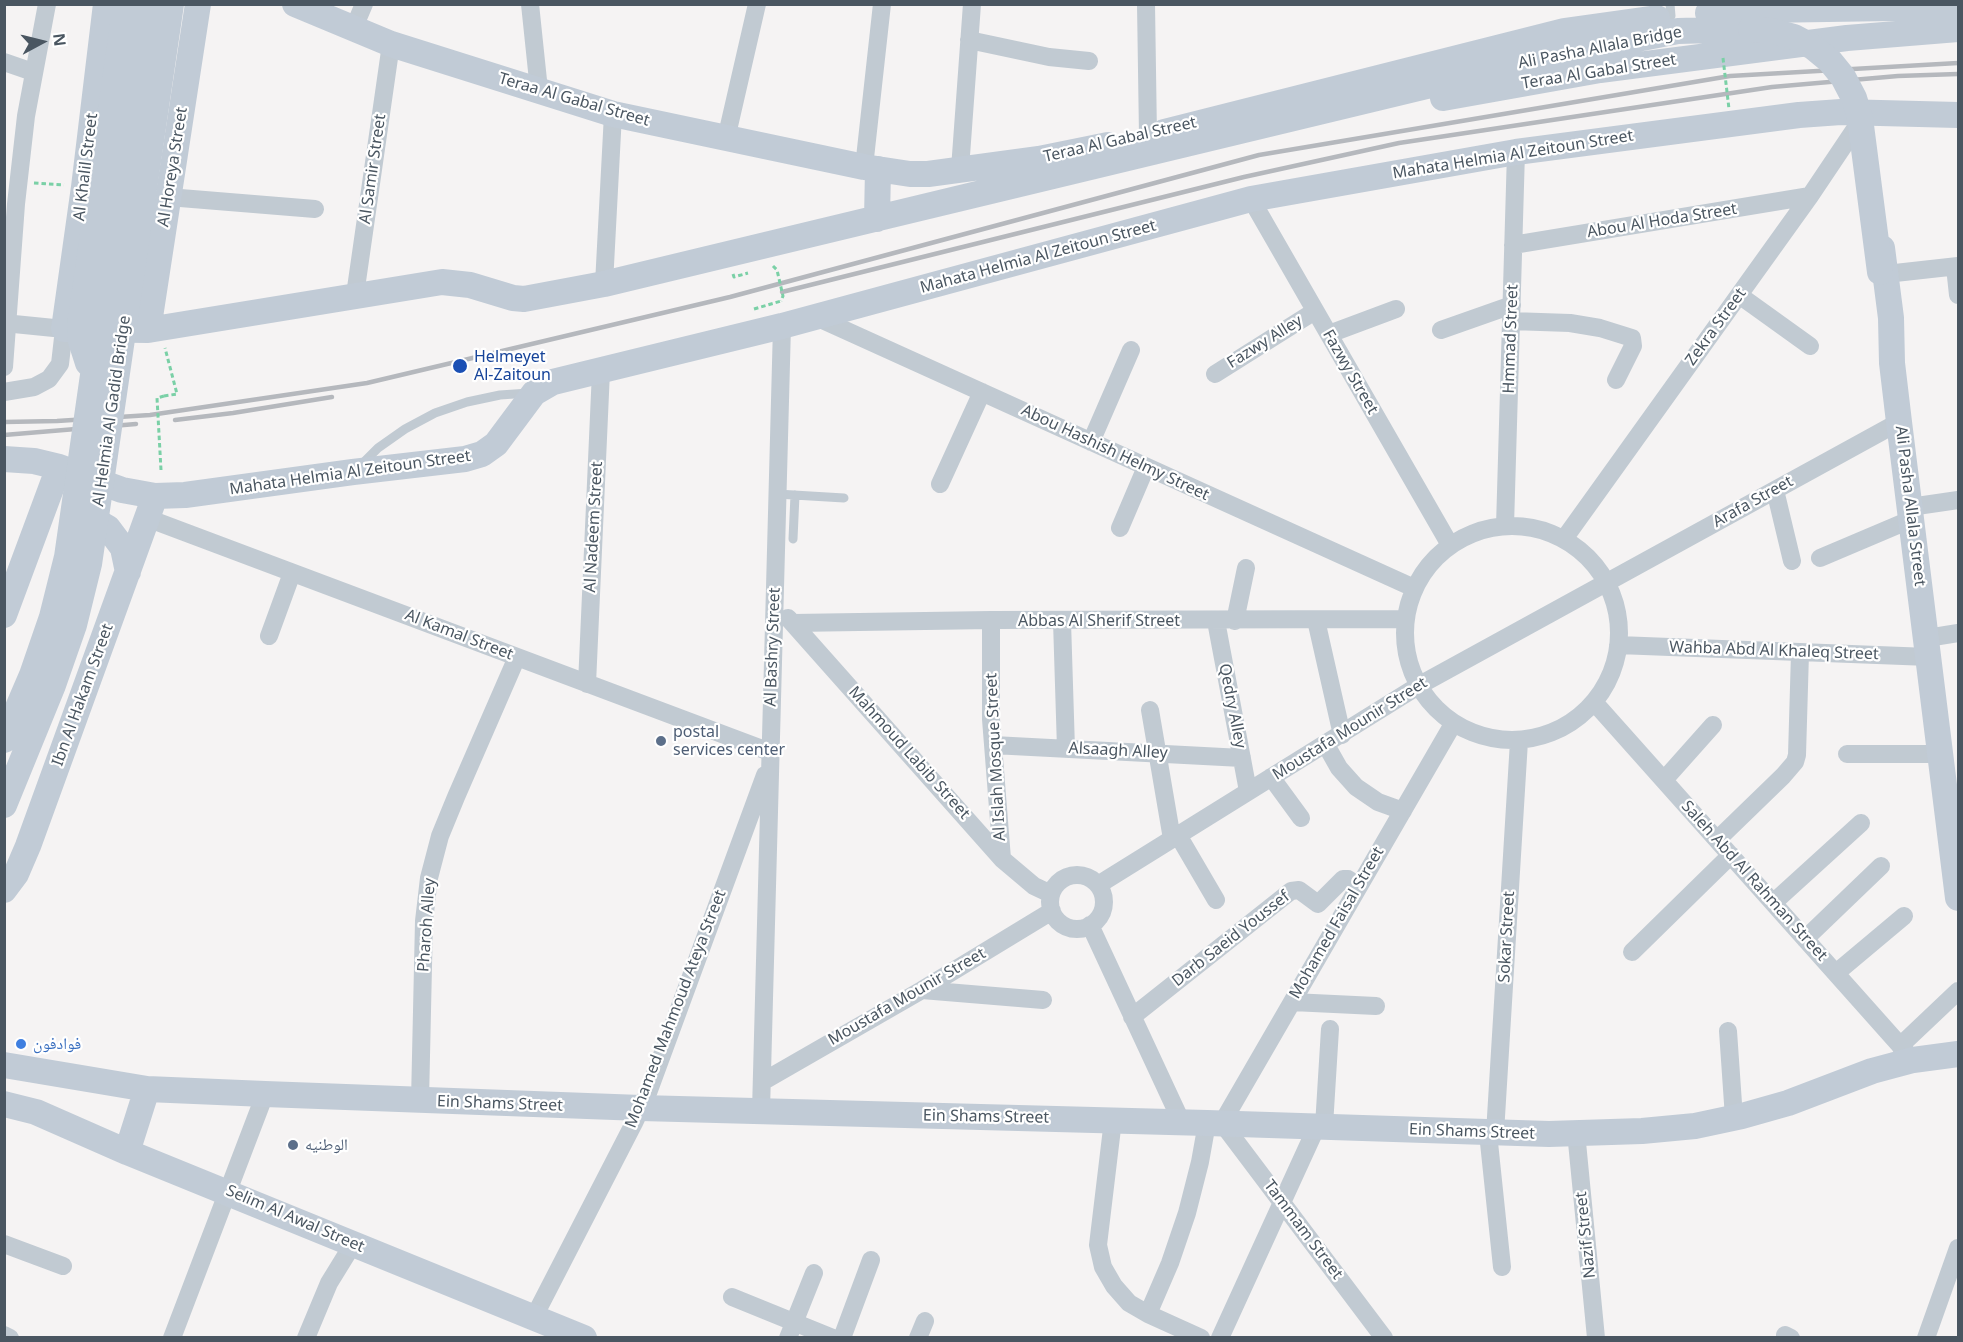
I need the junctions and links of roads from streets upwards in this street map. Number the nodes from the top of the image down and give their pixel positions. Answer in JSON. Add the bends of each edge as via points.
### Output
{"nodes":[{"id":1,"x":47,"y":4,"type":"edge"},
{"id":2,"x":106,"y":4,"type":"edge"},
{"id":3,"x":126,"y":4,"type":"edge"},
{"id":4,"x":146,"y":4,"type":"edge"},
{"id":5,"x":171,"y":4,"type":"edge"},
{"id":6,"x":198,"y":4,"type":"edge"},
{"id":7,"x":295,"y":4,"type":"edge"},
{"id":8,"x":364,"y":4,"type":"edge"},
{"id":9,"x":530,"y":4,"type":"edge"},
{"id":10,"x":757,"y":4,"type":"edge"},
{"id":11,"x":882,"y":4,"type":"edge"},
{"id":12,"x":972,"y":4,"type":"edge"},
{"id":13,"x":1146,"y":4,"type":"edge"},
{"id":14,"x":1959,"y":6,"type":"edge"},
{"id":15,"x":1670,"y":10,"type":"edge"},
{"id":16,"x":1758,"y":15,"type":"edge"},
{"id":17,"x":1959,"y":29,"type":"edge"},
{"id":18,"x":353,"y":30,"type":"junction"},
{"id":19,"x":969,"y":40,"type":"junction"},
{"id":20,"x":391,"y":44,"type":"junction"},
{"id":21,"x":4,"y":62,"type":"edge"},
{"id":22,"x":1089,"y":62,"type":"dead end"},
{"id":23,"x":33,"y":72,"type":"junction"},
{"id":24,"x":539,"y":90,"type":"junction"},
{"id":25,"x":1865,"y":113,"type":"junction"},
{"id":26,"x":613,"y":114,"type":"junction"},
{"id":27,"x":1959,"y":115,"type":"edge"},
{"id":28,"x":1148,"y":136,"type":"junction"},
{"id":29,"x":726,"y":139,"type":"junction"},
{"id":30,"x":1207,"y":139,"type":"junction"},
{"id":31,"x":1516,"y":152,"type":"junction"},
{"id":32,"x":871,"y":168,"type":"junction"},
{"id":33,"x":960,"y":169,"type":"junction"},
{"id":34,"x":1810,"y":196,"type":"junction"},
{"id":35,"x":168,"y":197,"type":"junction"},
{"id":36,"x":1251,"y":199,"type":"junction"},
{"id":37,"x":10,"y":202,"type":"edge"},
{"id":38,"x":315,"y":209,"type":"dead end"},
{"id":39,"x":877,"y":219,"type":"junction"},
{"id":40,"x":1513,"y":245,"type":"junction"},
{"id":41,"x":1957,"y":267,"type":"edge"},
{"id":42,"x":1883,"y":273,"type":"junction"},
{"id":43,"x":604,"y":284,"type":"junction"},
{"id":44,"x":355,"y":295,"type":"junction"},
{"id":45,"x":1739,"y":295,"type":"junction"},
{"id":46,"x":1959,"y":295,"type":"edge"},
{"id":47,"x":1396,"y":309,"type":"dead end"},
{"id":48,"x":1315,"y":311,"type":"junction"},
{"id":49,"x":1512,"y":313,"type":"junction"},
{"id":50,"x":816,"y":317,"type":"junction"},
{"id":51,"x":6,"y":323,"type":"edge"},
{"id":52,"x":782,"y":326,"type":"junction"},
{"id":53,"x":64,"y":329,"type":"junction"},
{"id":54,"x":148,"y":330,"type":"junction"},
{"id":55,"x":1441,"y":330,"type":"dead end"},
{"id":56,"x":1329,"y":334,"type":"junction"},
{"id":57,"x":1810,"y":346,"type":"dead end"},
{"id":58,"x":1131,"y":350,"type":"dead end"},
{"id":59,"x":1892,"y":363,"type":"joint"},
{"id":60,"x":4,"y":367,"type":"edge"},
{"id":61,"x":601,"y":371,"type":"junction"},
{"id":62,"x":92,"y":372,"type":"junction"},
{"id":63,"x":1215,"y":374,"type":"dead end"},
{"id":64,"x":1616,"y":380,"type":"dead end"},
{"id":65,"x":4,"y":392,"type":"edge"},
{"id":66,"x":982,"y":392,"type":"junction"},
{"id":67,"x":1899,"y":422,"type":"junction"},
{"id":68,"x":1091,"y":441,"type":"junction"},
{"id":69,"x":4,"y":459,"type":"edge"},
{"id":70,"x":59,"y":467,"type":"junction"},
{"id":71,"x":1146,"y":467,"type":"junction"},
{"id":72,"x":940,"y":484,"type":"dead end"},
{"id":73,"x":1775,"y":490,"type":"junction"},
{"id":74,"x":1959,"y":500,"type":"edge"},
{"id":75,"x":151,"y":507,"type":"junction"},
{"id":76,"x":1911,"y":513,"type":"junction"},
{"id":77,"x":40,"y":520,"type":"junction"},
{"id":78,"x":1506,"y":526,"type":"junction"},
{"id":79,"x":1120,"y":528,"type":"dead end"},
{"id":80,"x":1564,"y":539,"type":"junction"},
{"id":81,"x":1450,"y":545,"type":"junction"},
{"id":82,"x":1820,"y":558,"type":"dead end"},
{"id":83,"x":1792,"y":561,"type":"dead end"},
{"id":84,"x":1246,"y":568,"type":"dead end"},
{"id":85,"x":128,"y":572,"type":"junction"},
{"id":86,"x":292,"y":573,"type":"junction"},
{"id":87,"x":1606,"y":582,"type":"junction"},
{"id":88,"x":1414,"y":588,"type":"junction"},
{"id":89,"x":775,"y":603,"type":"junction"},
{"id":90,"x":4,"y":615,"type":"edge"},
{"id":91,"x":1405,"y":619,"type":"junction"},
{"id":92,"x":991,"y":620,"type":"junction"},
{"id":93,"x":1316,"y":620,"type":"junction"},
{"id":94,"x":1062,"y":621,"type":"junction"},
{"id":95,"x":1216,"y":621,"type":"junction"},
{"id":96,"x":1235,"y":621,"type":"junction"},
{"id":97,"x":793,"y":623,"type":"junction"},
{"id":98,"x":1959,"y":633,"type":"edge"},
{"id":99,"x":269,"y":636,"type":"dead end"},
{"id":100,"x":1618,"y":645,"type":"junction"},
{"id":101,"x":1928,"y":648,"type":"junction"},
{"id":102,"x":1800,"y":653,"type":"junction"},
{"id":103,"x":518,"y":657,"type":"junction"},
{"id":104,"x":587,"y":684,"type":"junction"},
{"id":105,"x":1418,"y":686,"type":"junction"},
{"id":106,"x":1594,"y":702,"type":"junction"},
{"id":107,"x":1150,"y":710,"type":"dead end"},
{"id":108,"x":1454,"y":724,"type":"junction"},
{"id":109,"x":1713,"y":725,"type":"dead end"},
{"id":110,"x":1342,"y":735,"type":"junction"},
{"id":111,"x":4,"y":740,"type":"edge"},
{"id":112,"x":1519,"y":741,"type":"junction"},
{"id":113,"x":993,"y":745,"type":"junction"},
{"id":114,"x":1326,"y":745,"type":"junction"},
{"id":115,"x":1066,"y":748,"type":"junction"},
{"id":116,"x":1157,"y":754,"type":"junction"},
{"id":117,"x":1847,"y":754,"type":"dead end"},
{"id":118,"x":1941,"y":754,"type":"junction"},
{"id":119,"x":771,"y":756,"type":"junction"},
{"id":120,"x":1242,"y":758,"type":"junction"},
{"id":121,"x":1271,"y":777,"type":"junction"},
{"id":122,"x":1664,"y":780,"type":"junction"},
{"id":123,"x":1248,"y":791,"type":"junction"},
{"id":124,"x":4,"y":805,"type":"edge"},
{"id":125,"x":1403,"y":811,"type":"junction"},
{"id":126,"x":1301,"y":818,"type":"dead end"},
{"id":127,"x":1861,"y":823,"type":"dead end"},
{"id":128,"x":1175,"y":837,"type":"junction"},
{"id":129,"x":1717,"y":840,"type":"junction"},
{"id":130,"x":1731,"y":855,"type":"junction"},
{"id":131,"x":1002,"y":859,"type":"junction"},
{"id":132,"x":1881,"y":866,"type":"dead end"},
{"id":133,"x":1098,"y":885,"type":"junction"},
{"id":134,"x":1359,"y":886,"type":"junction"},
{"id":135,"x":1958,"y":886,"type":"edge"},
{"id":136,"x":4,"y":890,"type":"edge"},
{"id":137,"x":1216,"y":900,"type":"dead end"},
{"id":138,"x":1052,"y":902,"type":"junction"},
{"id":139,"x":1773,"y":903,"type":"junction"},
{"id":140,"x":1904,"y":916,"type":"dead end"},
{"id":141,"x":1090,"y":925,"type":"junction"},
{"id":142,"x":1805,"y":939,"type":"junction"},
{"id":143,"x":1632,"y":951,"type":"dead end"},
{"id":144,"x":1836,"y":973,"type":"junction"},
{"id":145,"x":922,"y":990,"type":"junction"},
{"id":146,"x":1959,"y":991,"type":"edge"},
{"id":147,"x":1043,"y":1000,"type":"dead end"},
{"id":148,"x":1292,"y":1002,"type":"junction"},
{"id":149,"x":1376,"y":1006,"type":"dead end"},
{"id":150,"x":1132,"y":1017,"type":"junction"},
{"id":151,"x":1330,"y":1029,"type":"dead end"},
{"id":152,"x":1728,"y":1031,"type":"dead end"},
{"id":153,"x":1907,"y":1053,"type":"junction"},
{"id":154,"x":1959,"y":1054,"type":"edge"},
{"id":155,"x":4,"y":1065,"type":"edge"},
{"id":156,"x":762,"y":1082,"type":"junction"},
{"id":157,"x":147,"y":1089,"type":"junction"},
{"id":158,"x":265,"y":1094,"type":"junction"},
{"id":159,"x":420,"y":1101,"type":"junction"},
{"id":160,"x":4,"y":1104,"type":"edge"},
{"id":161,"x":641,"y":1108,"type":"junction"},
{"id":162,"x":761,"y":1111,"type":"junction"},
{"id":163,"x":1734,"y":1118,"type":"junction"},
{"id":164,"x":1113,"y":1120,"type":"junction"},
{"id":165,"x":1182,"y":1123,"type":"junction"},
{"id":166,"x":1214,"y":1123,"type":"junction"},
{"id":167,"x":1320,"y":1126,"type":"junction"},
{"id":168,"x":1576,"y":1132,"type":"junction"},
{"id":169,"x":1492,"y":1133,"type":"junction"},
{"id":170,"x":126,"y":1152,"type":"junction"},
{"id":171,"x":228,"y":1191,"type":"junction"},
{"id":172,"x":1281,"y":1203,"type":"junction"},
{"id":173,"x":4,"y":1244,"type":"edge"},
{"id":174,"x":353,"y":1244,"type":"junction"},
{"id":175,"x":1959,"y":1248,"type":"edge"},
{"id":176,"x":871,"y":1260,"type":"dead end"},
{"id":177,"x":63,"y":1266,"type":"dead end"},
{"id":178,"x":1502,"y":1268,"type":"dead end"},
{"id":179,"x":814,"y":1273,"type":"dead end"},
{"id":180,"x":732,"y":1297,"type":"dead end"},
{"id":181,"x":1950,"y":1298,"type":"edge"},
{"id":182,"x":1148,"y":1314,"type":"junction"},
{"id":183,"x":534,"y":1317,"type":"junction"},
{"id":184,"x":791,"y":1330,"type":"edge"},
{"id":185,"x":4,"y":1335,"type":"edge"},
{"id":186,"x":10,"y":1338,"type":"edge"},
{"id":187,"x":172,"y":1338,"type":"edge"},
{"id":188,"x":306,"y":1338,"type":"edge"},
{"id":189,"x":584,"y":1338,"type":"edge"},
{"id":190,"x":833,"y":1338,"type":"edge"},
{"id":191,"x":842,"y":1338,"type":"edge"},
{"id":192,"x":1202,"y":1338,"type":"edge"},
{"id":193,"x":1220,"y":1338,"type":"edge"},
{"id":194,"x":1384,"y":1338,"type":"edge"},
{"id":195,"x":1596,"y":1338,"type":"edge"},
{"id":196,"x":1926,"y":1338,"type":"edge"}],
"edges":[{"from":1,"to":23,"type":"street"},
{"from":2,"to":53,"type":"street","name":"Al Khalil Street"},
{"from":3,"to":62,"type":"street","bridge":true,"via":[[80,325],[85,357]]},
{"from":4,"to":62,"type":"street","name":"Al Helmia Al Gadid Bridge","bridge":true},
{"from":5,"to":124,"type":"street","name":"Al Helmia Al Gadid Bridge","bridge":true,"via":[[89,564],[74,625],[53,685]]},
{"from":6,"to":35,"type":"street","name":"Al Horeya Street"},
{"from":7,"to":18,"type":"street","name":"Teraa Al Gabal Street"},
{"from":8,"to":18,"type":"street"},
{"from":9,"to":24,"type":"street"},
{"from":10,"to":29,"type":"street"},
{"from":11,"to":32,"type":"street"},
{"from":12,"to":19,"type":"street"},
{"from":13,"to":28,"type":"street"},
{"from":14,"to":16,"type":"street","name":"Teraa Al Gabal Street"},
{"from":15,"to":16,"type":"street","name":"Teraa Al Gabal Street"},
{"from":15,"to":28,"type":"street","name":"Teraa Al Gabal Street","via":[[1564,32]]},
{"from":16,"to":30,"type":"street","name":"Ali Pasha Allala Bridge","via":[[1555,55]]},
{"from":16,"to":42,"type":"street","name":"Ali Pasha Allala Bridge","bridge":true,"via":[[1772,31],[1794,37],[1830,61],[1854,98]]},
{"from":17,"to":30,"type":"street","name":"Teraa Al Gabal Street","via":[[1847,38],[1600,70]]},
{"from":18,"to":20,"type":"street","name":"Teraa Al Gabal Street"},
{"from":19,"to":22,"type":"street"},
{"from":19,"to":33,"type":"street"},
{"from":20,"to":24,"type":"street","name":"Teraa Al Gabal Street"},
{"from":20,"to":44,"type":"street","name":"Al Samir Street"},
{"from":21,"to":23,"type":"street"},
{"from":23,"to":37,"type":"street","via":[[18,182]]},
{"from":24,"to":26,"type":"street","name":"Teraa Al Gabal Street"},
{"from":25,"to":27,"type":"street","name":"Mahata Helmia Al Zeitoun Street"},
{"from":25,"to":31,"type":"street","name":"Mahata Helmia Al Zeitoun Street","via":[[1799,115]]},
{"from":25,"to":34,"type":"street","name":"Zekra Street"},
{"from":25,"to":42,"type":"street"},
{"from":26,"to":29,"type":"street","name":"Teraa Al Gabal Street"},
{"from":26,"to":43,"type":"street"},
{"from":28,"to":33,"type":"street","name":"Teraa Al Gabal Street","via":[[1039,159]]},
{"from":29,"to":32,"type":"street","name":"Teraa Al Gabal Street"},
{"from":30,"to":39,"type":"street"},
{"from":31,"to":36,"type":"street","name":"Mahata Helmia Al Zeitoun Street"},
{"from":31,"to":40,"type":"street","name":"Hmmad Street"},
{"from":32,"to":33,"type":"street","name":"Teraa Al Gabal Street","via":[[910,174]]},
{"from":32,"to":39,"type":"street"},
{"from":34,"to":40,"type":"street","name":"Abou Al Hoda Street"},
{"from":34,"to":45,"type":"street","name":"Zekra Street"},
{"from":35,"to":38,"type":"street"},
{"from":35,"to":54,"type":"street","name":"Al Horeya Street"},
{"from":36,"to":48,"type":"street","name":"Fazwy Street"},
{"from":36,"to":50,"type":"street","name":"Mahata Helmia Al Zeitoun Street"},
{"from":37,"to":51,"type":"street"},
{"from":39,"to":43,"type":"street"},
{"from":40,"to":49,"type":"street","name":"Hmmad Street"},
{"from":41,"to":42,"type":"street"},
{"from":41,"to":46,"type":"street"},
{"from":42,"to":59,"type":"street","name":"Ali Pasha Allala Bridge"},
{"from":43,"to":44,"type":"street","via":[[524,299],[442,282]]},
{"from":44,"to":54,"type":"street"},
{"from":45,"to":57,"type":"street"},
{"from":45,"to":80,"type":"street","name":"Zekra Street"},
{"from":47,"to":56,"type":"street"},
{"from":48,"to":56,"type":"street","name":"Fazwy Street"},
{"from":48,"to":63,"type":"street","name":"Fazwy Alley"},
{"from":49,"to":55,"type":"street"},
{"from":49,"to":64,"type":"street","via":[[1600,328],[1632,338],[1633,346]]},
{"from":49,"to":78,"type":"street","name":"Hmmad Street"},
{"from":50,"to":52,"type":"street","name":"Mahata Helmia Al Zeitoun Street"},
{"from":50,"to":66,"type":"street","name":"Abou Hashish Helmy Street"},
{"from":51,"to":53,"type":"street"},
{"from":51,"to":60,"type":"street"},
{"from":52,"to":61,"type":"street","name":"Mahata Helmia Al Zeitoun Street"},
{"from":52,"to":89,"type":"street","name":"Al Bashry Street","via":[[786,494]]},
{"from":53,"to":54,"type":"street"},
{"from":53,"to":65,"type":"street","via":[[60,364],[50,379],[34,387]]},
{"from":56,"to":81,"type":"street","name":"Fazwy Street"},
{"from":58,"to":68,"type":"street"},
{"from":59,"to":67,"type":"street","name":"Ali Pasha Allala Street"},
{"from":61,"to":75,"type":"street","name":"Mahata Helmia Al Zeitoun Street","via":[[553,382],[534,393],[496,444],[482,454],[185,495]]},
{"from":61,"to":104,"type":"street","name":"Al Nadeem Street"},
{"from":62,"to":111,"type":"street","name":"Al Helmia Al Gadid Bridge","bridge":true,"via":[[67,557],[49,627]]},
{"from":66,"to":68,"type":"street","name":"Abou Hashish Helmy Street"},
{"from":66,"to":72,"type":"street"},
{"from":67,"to":73,"type":"street","name":"Arafa Street"},
{"from":67,"to":76,"type":"street","name":"Ali Pasha Allala Street"},
{"from":68,"to":71,"type":"street","name":"Abou Hashish Helmy Street"},
{"from":69,"to":70,"type":"street","name":"Mahata Helmia Al Zeitoun Street"},
{"from":70,"to":75,"type":"street","name":"Mahata Helmia Al Zeitoun Street","via":[[122,490]]},
{"from":70,"to":77,"type":"street"},
{"from":71,"to":79,"type":"street"},
{"from":71,"to":88,"type":"street","name":"Abou Hashish Helmy Street"},
{"from":73,"to":83,"type":"street"},
{"from":73,"to":87,"type":"street","name":"Arafa Street"},
{"from":74,"to":76,"type":"street"},
{"from":75,"to":85,"type":"street","name":"Ibn Al Hakam Street"},
{"from":75,"to":86,"type":"street","name":"Al Kamal Street"},
{"from":76,"to":82,"type":"street"},
{"from":76,"to":101,"type":"street","name":"Ali Pasha Allala Street"},
{"from":77,"to":85,"type":"street","via":[[63,513],[87,516],[108,528],[123,548]]},
{"from":77,"to":90,"type":"street"},
{"from":78,"to":80,"type":"street","via":[[1536,528]]},
{"from":78,"to":81,"type":"street","via":[[1486,528]]},
{"from":80,"to":87,"type":"street","via":[[1595,565]]},
{"from":81,"to":88,"type":"street","via":[[1429,564]]},
{"from":84,"to":96,"type":"street"},
{"from":85,"to":136,"type":"street","name":"Ibn Al Hakam Street","via":[[28,846]]},
{"from":86,"to":99,"type":"street"},
{"from":86,"to":103,"type":"street","name":"Al Kamal Street"},
{"from":87,"to":100,"type":"street","via":[[1618,623]]},
{"from":87,"to":105,"type":"street","name":"Moustafa Mounir Street"},
{"from":88,"to":91,"type":"street"},
{"from":89,"to":97,"type":"street","name":"Mahmoud Labib Street"},
{"from":89,"to":119,"type":"street","name":"Al Bashry Street"},
{"from":91,"to":93,"type":"street","name":"Abbas Al Sherif Street"},
{"from":91,"to":105,"type":"street","via":[[1406,654]]},
{"from":92,"to":94,"type":"street","name":"Abbas Al Sherif Street"},
{"from":92,"to":97,"type":"street","name":"Abbas Al Sherif Street"},
{"from":92,"to":113,"type":"street","name":"Al Islah Mosque Street"},
{"from":93,"to":96,"type":"street","name":"Abbas Al Sherif Street"},
{"from":93,"to":110,"type":"street"},
{"from":94,"to":95,"type":"street","name":"Abbas Al Sherif Street"},
{"from":94,"to":115,"type":"street"},
{"from":95,"to":96,"type":"street","name":"Abbas Al Sherif Street"},
{"from":95,"to":120,"type":"street","name":"Qedry Alley"},
{"from":97,"to":131,"type":"street","name":"Mahmoud Labib Street"},
{"from":98,"to":101,"type":"street","name":"Wahba Abd Al Khaleq Street"},
{"from":100,"to":102,"type":"street","name":"Wahba Abd Al Khaleq Street"},
{"from":100,"to":106,"type":"street","via":[[1606,684]]},
{"from":101,"to":102,"type":"street","name":"Wahba Abd Al Khaleq Street"},
{"from":101,"to":118,"type":"street","name":"Ali Pasha Allala Street"},
{"from":102,"to":129,"type":"street","via":[[1797,755],[1792,767]]},
{"from":103,"to":104,"type":"street","name":"Al Kamal Street"},
{"from":103,"to":159,"type":"street","name":"Pharoh Alley","via":[[440,836],[429,878],[424,921]]},
{"from":104,"to":119,"type":"street","name":"Al Kamal Street"},
{"from":105,"to":108,"type":"street","via":[[1428,701]]},
{"from":105,"to":110,"type":"street","name":"Moustafa Mounir Street"},
{"from":106,"to":112,"type":"street","via":[[1573,722],[1547,735]]},
{"from":106,"to":122,"type":"street","name":"Saleh Abd Al Rahman Street"},
{"from":107,"to":116,"type":"street"},
{"from":108,"to":112,"type":"street","via":[[1496,740]]},
{"from":108,"to":125,"type":"street","name":"Mohamed Faisal Street"},
{"from":109,"to":122,"type":"street"},
{"from":110,"to":114,"type":"street","name":"Moustafa Mounir Street"},
{"from":112,"to":169,"type":"street","name":"Sokar Street"},
{"from":113,"to":115,"type":"street","name":"Alsaagh Alley"},
{"from":113,"to":131,"type":"street","name":"Al Islah Mosque Street"},
{"from":114,"to":121,"type":"street","name":"Moustafa Mounir Street"},
{"from":114,"to":125,"type":"street","via":[[1356,787],[1378,802]]},
{"from":115,"to":116,"type":"street","name":"Alsaagh Alley"},
{"from":116,"to":120,"type":"street","name":"Alsaagh Alley"},
{"from":116,"to":128,"type":"street"},
{"from":117,"to":118,"type":"street"},
{"from":118,"to":135,"type":"street","name":"Ali Pasha Allala Street"},
{"from":119,"to":156,"type":"street","name":"Al Bashry Street"},
{"from":119,"to":161,"type":"street","name":"Mohamed Mahmoud Ateya Street"},
{"from":120,"to":123,"type":"street","name":"Qedry Alley"},
{"from":121,"to":123,"type":"street","name":"Moustafa Mounir Street"},
{"from":121,"to":126,"type":"street"},
{"from":122,"to":129,"type":"street","name":"Saleh Abd Al Rahman Street"},
{"from":123,"to":128,"type":"street","name":"Moustafa Mounir Street"},
{"from":125,"to":134,"type":"street","name":"Mohamed Faisal Street"},
{"from":127,"to":139,"type":"street"},
{"from":128,"to":133,"type":"street","name":"Moustafa Mounir Street"},
{"from":128,"to":137,"type":"street"},
{"from":129,"to":130,"type":"street","name":"Saleh Abd Al Rahman Street"},
{"from":130,"to":139,"type":"street","name":"Saleh Abd Al Rahman Street"},
{"from":130,"to":143,"type":"street"},
{"from":131,"to":138,"type":"street","name":"Mahmoud Labib Street"},
{"from":132,"to":142,"type":"street"},
{"from":133,"to":138,"type":"street","via":[[1085,876],[1068,876],[1061,880]]},
{"from":133,"to":141,"type":"street","via":[[1103,907]]},
{"from":134,"to":148,"type":"street","name":"Mohamed Faisal Street"},
{"from":134,"to":150,"type":"street","name":"Darb Saeid Youssef","via":[[1343,879],[1318,904],[1299,890],[1291,891]]},
{"from":138,"to":141,"type":"street","via":[[1061,923],[1068,927]]},
{"from":138,"to":145,"type":"street","name":"Moustafa Mounir Street"},
{"from":139,"to":142,"type":"street","name":"Saleh Abd Al Rahman Street"},
{"from":140,"to":144,"type":"street"},
{"from":141,"to":150,"type":"street"},
{"from":142,"to":144,"type":"street","name":"Saleh Abd Al Rahman Street"},
{"from":144,"to":153,"type":"street","name":"Saleh Abd Al Rahman Street"},
{"from":145,"to":147,"type":"street"},
{"from":145,"to":156,"type":"street","name":"Moustafa Mounir Street"},
{"from":146,"to":153,"type":"street"},
{"from":148,"to":149,"type":"street"},
{"from":148,"to":166,"type":"street","name":"Mohamed Faisal Street"},
{"from":150,"to":165,"type":"street"},
{"from":151,"to":167,"type":"street"},
{"from":152,"to":163,"type":"street"},
{"from":153,"to":154,"type":"street","name":"Ein Shams Street"},
{"from":153,"to":163,"type":"street","name":"Ein Shams Street","via":[[1872,1071],[1788,1103]]},
{"from":155,"to":157,"type":"street","name":"Ein Shams Street"},
{"from":156,"to":162,"type":"street","name":"Al Bashry Street"},
{"from":157,"to":158,"type":"street","name":"Ein Shams Street"},
{"from":157,"to":170,"type":"street"},
{"from":158,"to":159,"type":"street","name":"Ein Shams Street"},
{"from":158,"to":171,"type":"street"},
{"from":159,"to":161,"type":"street","name":"Ein Shams Street"},
{"from":160,"to":170,"type":"street","name":"Selim Al Awal Street","via":[[36,1112]]},
{"from":161,"to":162,"type":"street","name":"Ein Shams Street"},
{"from":161,"to":183,"type":"street","name":"Mohamed Mahmoud Ateya Street"},
{"from":162,"to":164,"type":"street","name":"Ein Shams Street"},
{"from":163,"to":168,"type":"street","name":"Ein Shams Street","via":[[1653,1130]]},
{"from":164,"to":165,"type":"street","name":"Ein Shams Street"},
{"from":164,"to":182,"type":"street","via":[[1098,1245],[1103,1267],[1114,1287],[1129,1303]]},
{"from":165,"to":166,"type":"street","name":"Ein Shams Street"},
{"from":166,"to":167,"type":"street","name":"Ein Shams Street"},
{"from":166,"to":172,"type":"street","name":"Tammam Street"},
{"from":166,"to":182,"type":"street","name":"Mohamed Faisal Street","via":[[1170,1263]]},
{"from":167,"to":169,"type":"street","name":"Ein Shams Street"},
{"from":167,"to":172,"type":"street"},
{"from":168,"to":169,"type":"street","name":"Ein Shams Street"},
{"from":168,"to":195,"type":"street","name":"Nazif Street"},
{"from":169,"to":178,"type":"street","name":"Sokar Street"},
{"from":170,"to":171,"type":"street","name":"Selim Al Awal Street"},
{"from":171,"to":174,"type":"street","name":"Selim Al Awal Street"},
{"from":171,"to":187,"type":"street"},
{"from":172,"to":193,"type":"street"},
{"from":172,"to":194,"type":"street","name":"Tammam Street"},
{"from":173,"to":177,"type":"street"},
{"from":174,"to":183,"type":"street","name":"Selim Al Awal Street"},
{"from":174,"to":188,"type":"street","via":[[329,1283]]},
{"from":175,"to":181,"type":"street"},
{"from":176,"to":191,"type":"street"},
{"from":179,"to":184,"type":"street"},
{"from":180,"to":184,"type":"street"},
{"from":181,"to":196,"type":"street"},
{"from":182,"to":192,"type":"street"},
{"from":183,"to":189,"type":"street","name":"Selim Al Awal Street"},
{"from":184,"to":190,"type":"street"},
{"from":185,"to":186,"type":"street"}]}
